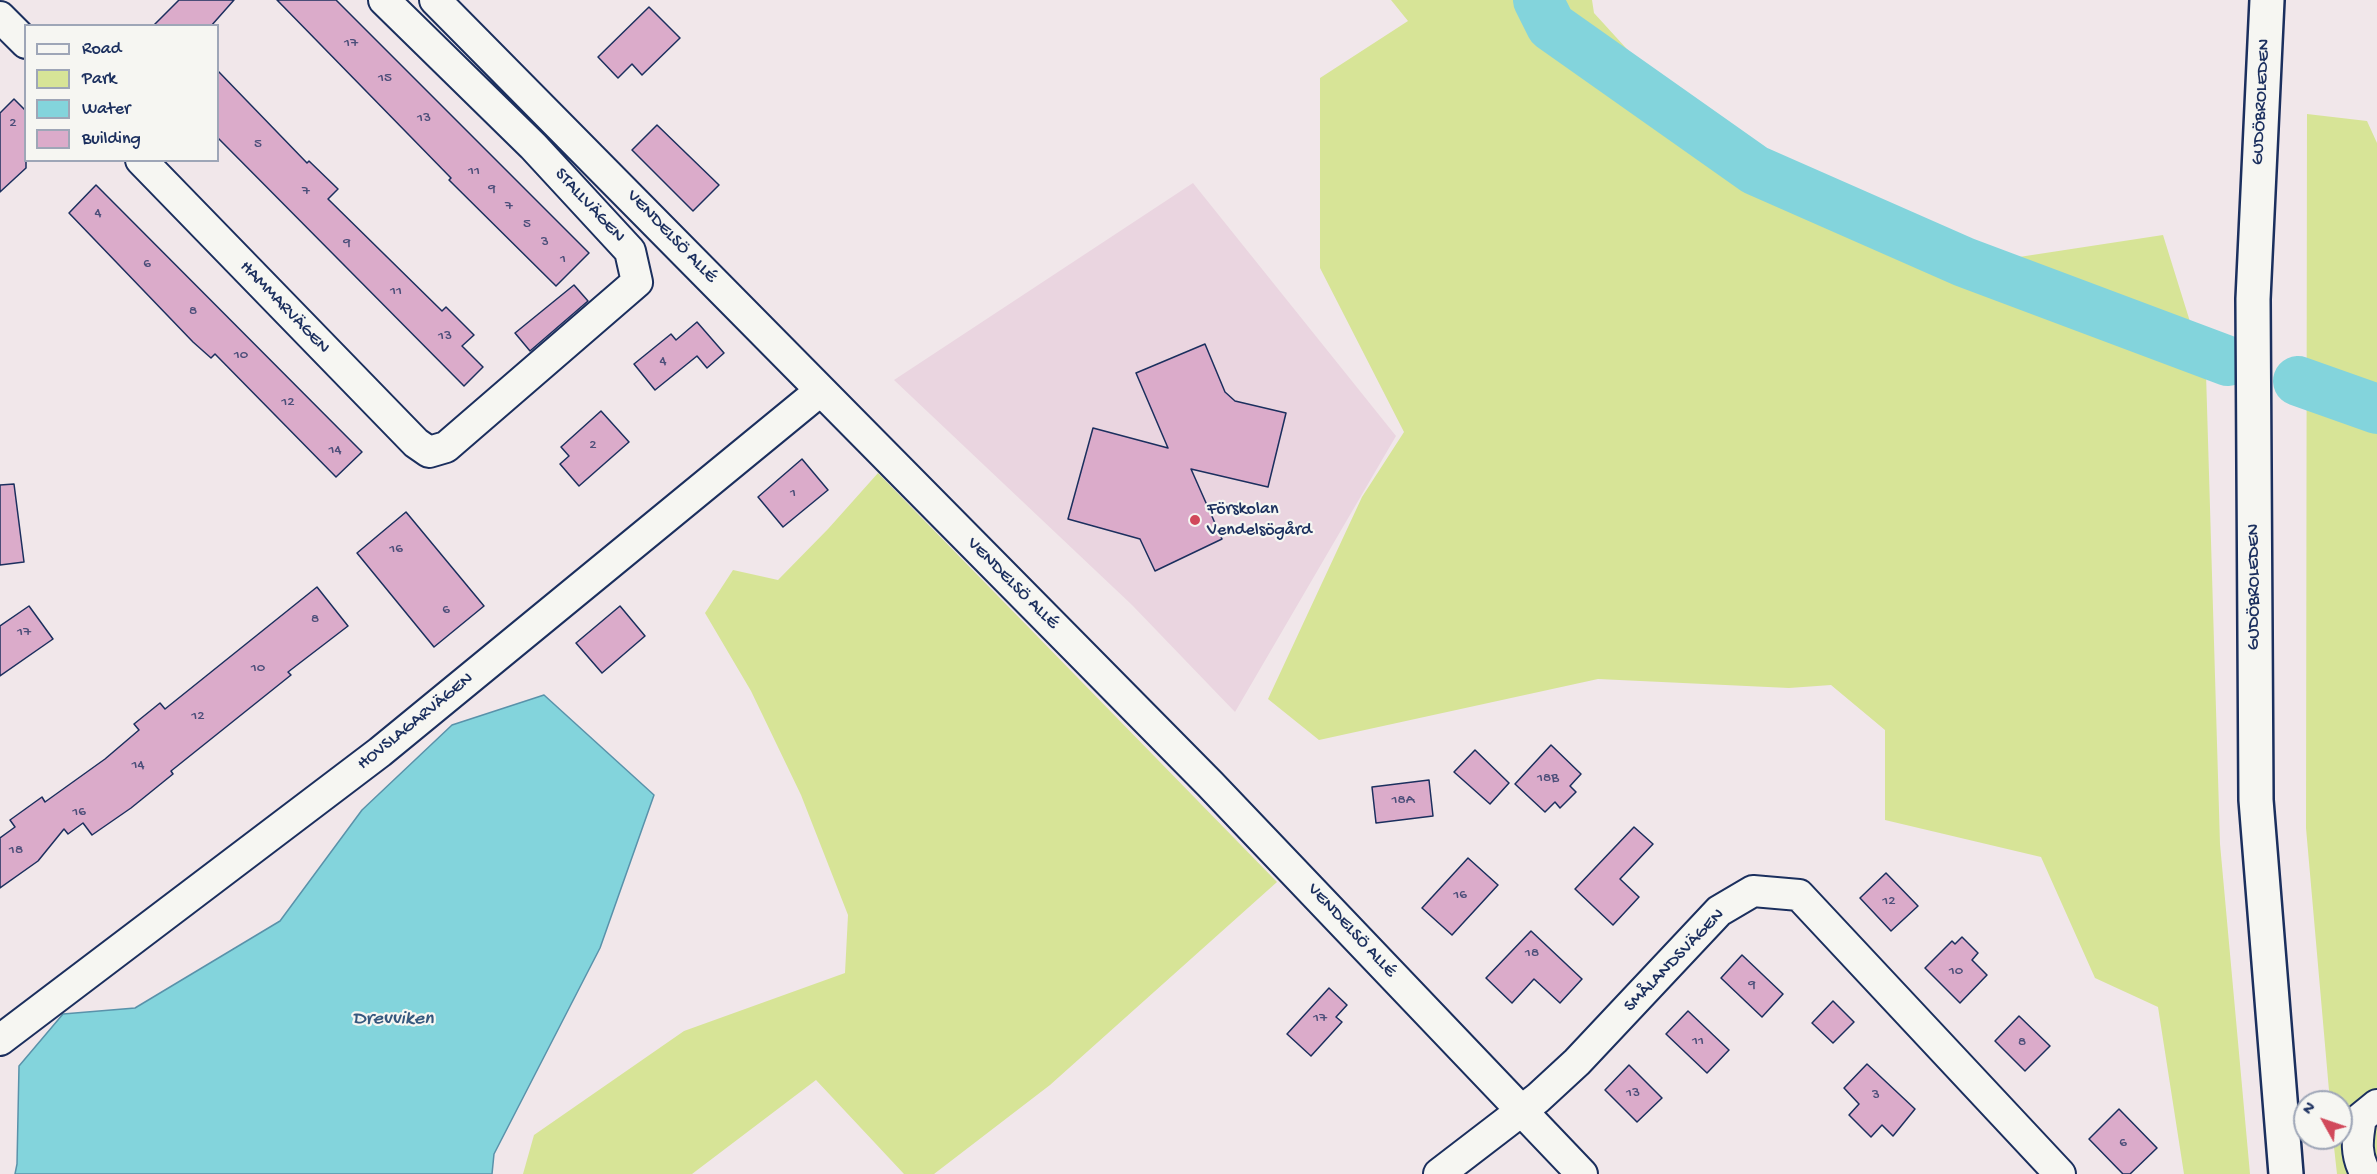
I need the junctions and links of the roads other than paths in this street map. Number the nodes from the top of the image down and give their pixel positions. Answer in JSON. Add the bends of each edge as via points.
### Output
{"nodes":[{"id":1,"x":19,"y":0,"type":"edge"},
{"id":2,"x":384,"y":0,"type":"edge"},
{"id":3,"x":435,"y":0,"type":"edge"},
{"id":4,"x":2267,"y":0,"type":"edge"},
{"id":5,"x":0,"y":16,"type":"edge"},
{"id":6,"x":24,"y":41,"type":"edge"},
{"id":7,"x":143,"y":162,"type":"edge"},
{"id":8,"x":820,"y":391,"type":"junction"},
{"id":9,"x":429,"y":452,"type":"joint"},
{"id":10,"x":0,"y":1040,"type":"edge"},
{"id":11,"x":2377,"y":1105,"type":"edge"},
{"id":12,"x":1520,"y":1110,"type":"junction"},
{"id":13,"x":1439,"y":1174,"type":"edge"},
{"id":14,"x":1582,"y":1174,"type":"edge"},
{"id":15,"x":2060,"y":1174,"type":"edge"},
{"id":16,"x":2286,"y":1174,"type":"edge"},
{"id":17,"x":2366,"y":1174,"type":"edge"}],
"edges":[{"from":1,"to":5,"type":"street"},
{"from":2,"to":9,"type":"street","name":"STALLVÄGEN","via":[[533,146],[630,251],[637,282],[446,447]]},
{"from":3,"to":8,"type":"street","name":"VENDELSÖ ALLÉ"},
{"from":4,"to":16,"type":"main road","name":"GUDÖBROLEDEN","via":[[2253,300],[2256,800]]},
{"from":5,"to":6,"type":"street"},
{"from":7,"to":9,"type":"street","name":"HAMMARVÄGEN","via":[[416,444]]},
{"from":8,"to":10,"type":"street","name":"HOVSLAGARVÄGEN","via":[[380,752]]},
{"from":8,"to":12,"type":"street","name":"VENDELSÖ ALLÉ","via":[[1227,800]]},
{"from":11,"to":17,"type":"street","via":[[2361,1119],[2358,1160]]},
{"from":12,"to":13,"type":"street","name":"SMÅLANDSVÄGEN"},
{"from":12,"to":14,"type":"street","name":"VENDELSÖ ALLÉ"},
{"from":12,"to":15,"type":"street","name":"SMÅLANDSVÄGEN","via":[[1577,1062],[1719,911],[1752,891],[1798,895]]}]}
